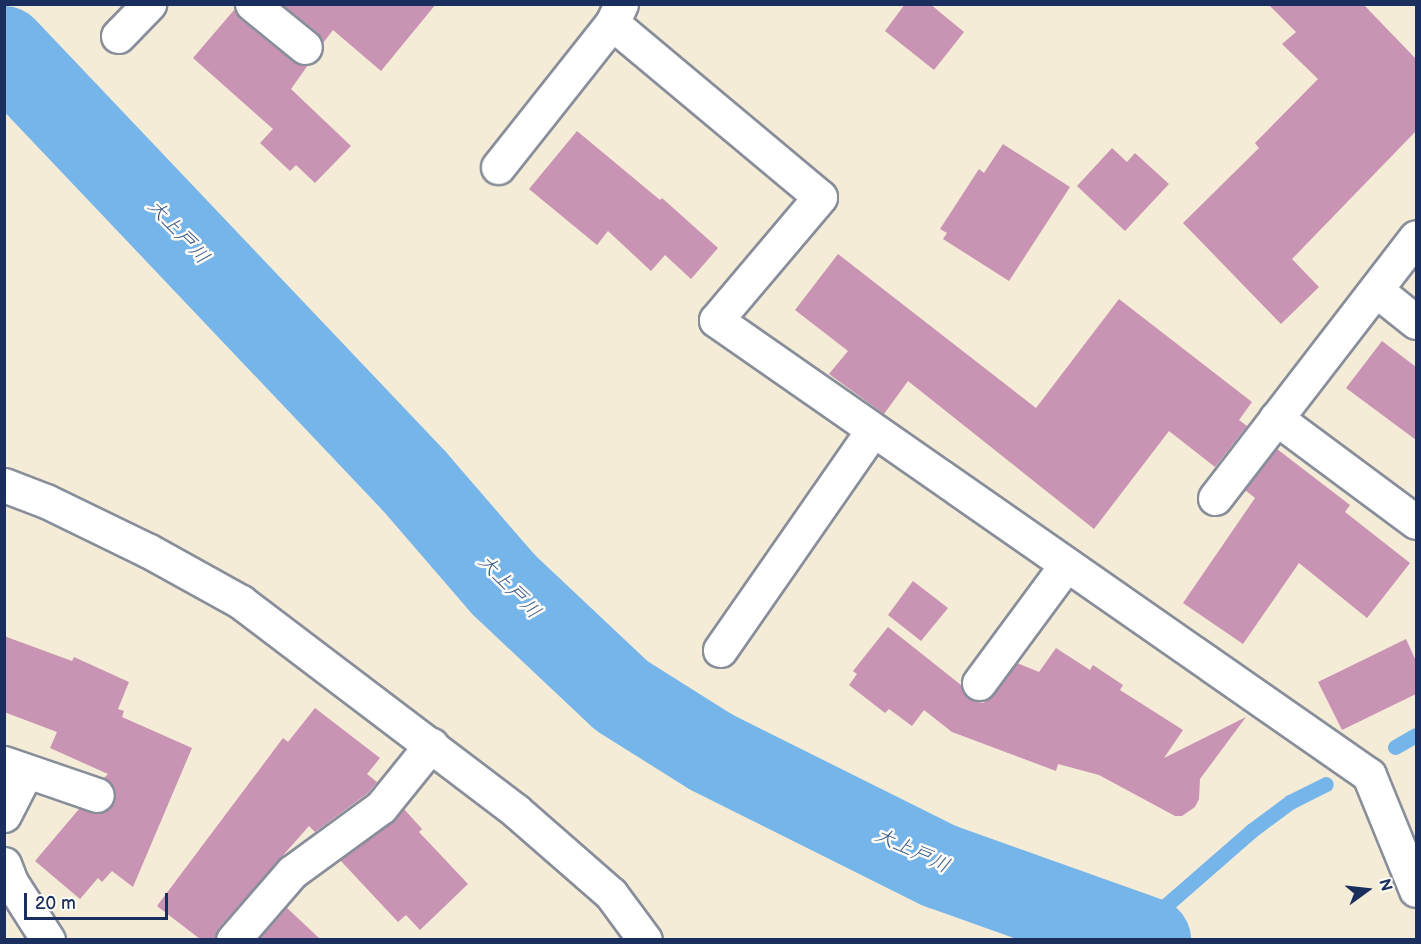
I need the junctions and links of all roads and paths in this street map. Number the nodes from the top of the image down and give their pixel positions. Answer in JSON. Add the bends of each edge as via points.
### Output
{"nodes":[{"id":1,"x":149,"y":4,"type":"edge"},
{"id":2,"x":252,"y":4,"type":"edge"},
{"id":3,"x":617,"y":14,"type":"edge"},
{"id":4,"x":118,"y":36,"type":"dead end"},
{"id":5,"x":305,"y":47,"type":"dead end"},
{"id":6,"x":498,"y":167,"type":"dead end"},
{"id":7,"x":1416,"y":237,"type":"edge"},
{"id":8,"x":1376,"y":290,"type":"junction"},
{"id":9,"x":1416,"y":322,"type":"edge"},
{"id":10,"x":1276,"y":418,"type":"junction"},
{"id":11,"x":873,"y":430,"type":"junction"},
{"id":12,"x":4,"y":485,"type":"edge"},
{"id":13,"x":1215,"y":498,"type":"dead end"},
{"id":14,"x":1416,"y":522,"type":"edge"},
{"id":15,"x":1066,"y":565,"type":"junction"},
{"id":16,"x":720,"y":650,"type":"dead end"},
{"id":17,"x":979,"y":683,"type":"dead end"},
{"id":18,"x":431,"y":746,"type":"junction"},
{"id":19,"x":15,"y":767,"type":"edge"},
{"id":20,"x":97,"y":795,"type":"dead end"},
{"id":21,"x":4,"y":815,"type":"edge"},
{"id":22,"x":4,"y":864,"type":"edge"},
{"id":23,"x":1416,"y":890,"type":"edge"},
{"id":24,"x":48,"y":939,"type":"edge"},
{"id":25,"x":233,"y":939,"type":"edge"},
{"id":26,"x":645,"y":939,"type":"edge"}],
"edges":[{"from":1,"to":4,"type":"street"},
{"from":2,"to":5,"type":"street"},
{"from":3,"to":6,"type":"street"},
{"from":3,"to":11,"type":"street","via":[[819,197],[716,320]]},
{"from":7,"to":8,"type":"street"},
{"from":8,"to":9,"type":"street"},
{"from":8,"to":10,"type":"street"},
{"from":10,"to":13,"type":"street"},
{"from":10,"to":14,"type":"street"},
{"from":11,"to":15,"type":"street"},
{"from":11,"to":16,"type":"street"},
{"from":12,"to":18,"type":"street","via":[[149,551],[242,602]]},
{"from":15,"to":17,"type":"street"},
{"from":15,"to":23,"type":"street","via":[[1369,775]]},
{"from":18,"to":25,"type":"street","via":[[381,807],[292,872]]},
{"from":18,"to":26,"type":"street","via":[[516,811],[611,894]]},
{"from":19,"to":20,"type":"street"},
{"from":19,"to":21,"type":"street"},
{"from":22,"to":24,"type":"street","via":[[11,882]]}]}
